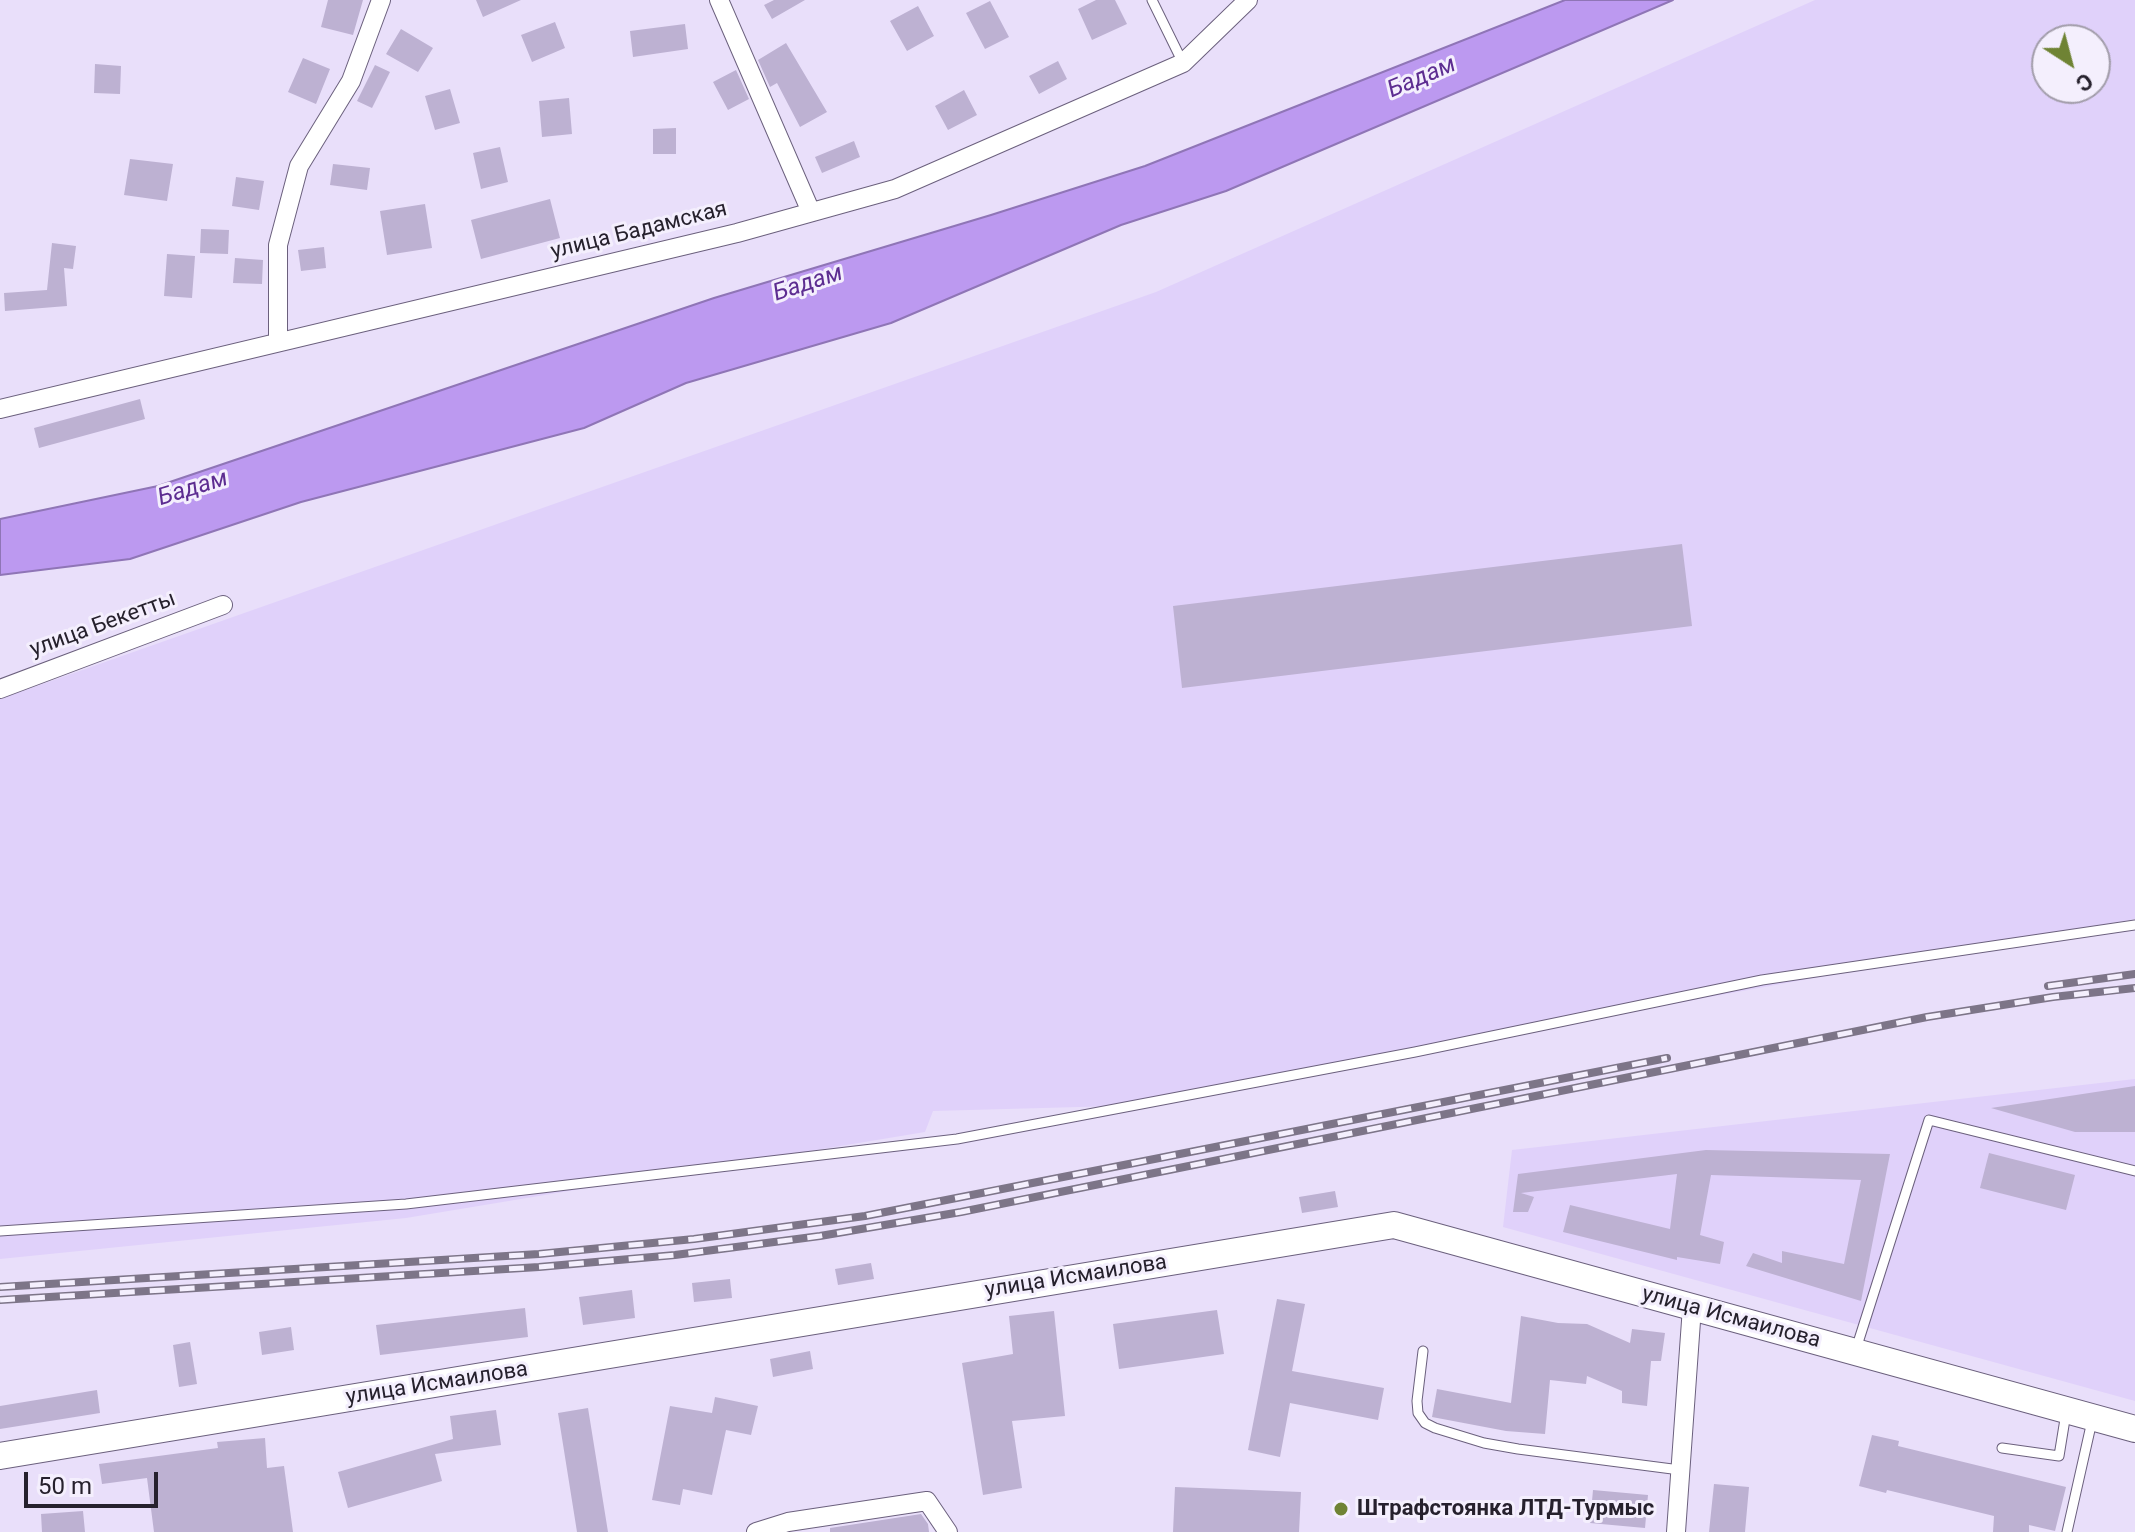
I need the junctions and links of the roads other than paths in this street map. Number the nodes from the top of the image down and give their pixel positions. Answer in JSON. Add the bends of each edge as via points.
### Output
{"nodes":[{"id":1,"x":381,"y":0,"type":"edge"},
{"id":2,"x":719,"y":0,"type":"edge"},
{"id":3,"x":1152,"y":0,"type":"edge"},
{"id":4,"x":1248,"y":0,"type":"edge"},
{"id":5,"x":1183,"y":63,"type":"junction"},
{"id":6,"x":811,"y":212,"type":"junction"},
{"id":7,"x":278,"y":342,"type":"junction"},
{"id":8,"x":0,"y":409,"type":"edge"},
{"id":9,"x":223,"y":605,"type":"dead end"},
{"id":10,"x":0,"y":689,"type":"edge"},
{"id":11,"x":2135,"y":925,"type":"edge"},
{"id":12,"x":2135,"y":1171,"type":"edge"},
{"id":13,"x":0,"y":1231,"type":"edge"},
{"id":14,"x":1692,"y":1307,"type":"junction"},
{"id":15,"x":1423,"y":1351,"type":"dead end"},
{"id":16,"x":1855,"y":1352,"type":"junction"},
{"id":17,"x":2066,"y":1410,"type":"junction"},
{"id":18,"x":2093,"y":1417,"type":"junction"},
{"id":19,"x":2132,"y":1425,"type":"edge"},
{"id":20,"x":2002,"y":1448,"type":"dead end"},
{"id":21,"x":0,"y":1456,"type":"edge"},
{"id":22,"x":1680,"y":1470,"type":"junction"},
{"id":23,"x":756,"y":1532,"type":"edge"},
{"id":24,"x":948,"y":1532,"type":"edge"},
{"id":25,"x":1676,"y":1532,"type":"edge"},
{"id":26,"x":2067,"y":1532,"type":"edge"}],
"edges":[{"from":1,"to":7,"type":"street","via":[[351,81],[299,166],[278,245]]},
{"from":2,"to":6,"type":"street"},
{"from":3,"to":5,"type":"lane"},
{"from":4,"to":5,"type":"street","name":"улица Бадамская"},
{"from":5,"to":6,"type":"street","name":"улица Бадамская","via":[[895,189]]},
{"from":6,"to":7,"type":"street","name":"улица Бадамская"},
{"from":7,"to":8,"type":"street","name":"улица Бадамская"},
{"from":9,"to":10,"type":"street","name":"улица Бекетты"},
{"from":11,"to":13,"type":"lane","via":[[1762,980],[957,1139],[406,1204]]},
{"from":12,"to":16,"type":"lane","via":[[1929,1120]]},
{"from":14,"to":16,"type":"main road","name":"улица Исмаилова"},
{"from":14,"to":21,"type":"main road","name":"улица Исмаилова","via":[[1394,1225]]},
{"from":14,"to":22,"type":"street"},
{"from":15,"to":22,"type":"lane","via":[[1418,1413],[1435,1428],[1518,1449]]},
{"from":16,"to":17,"type":"main road","name":"улица Исмаилова"},
{"from":17,"to":18,"type":"main road","name":"улица Исмаилова"},
{"from":17,"to":20,"type":"lane","via":[[2059,1456]]},
{"from":18,"to":19,"type":"main road","name":"улица Исмаилова"},
{"from":18,"to":26,"type":"lane"},
{"from":22,"to":25,"type":"street"},
{"from":23,"to":24,"type":"street","via":[[788,1522],[927,1501]]}]}
